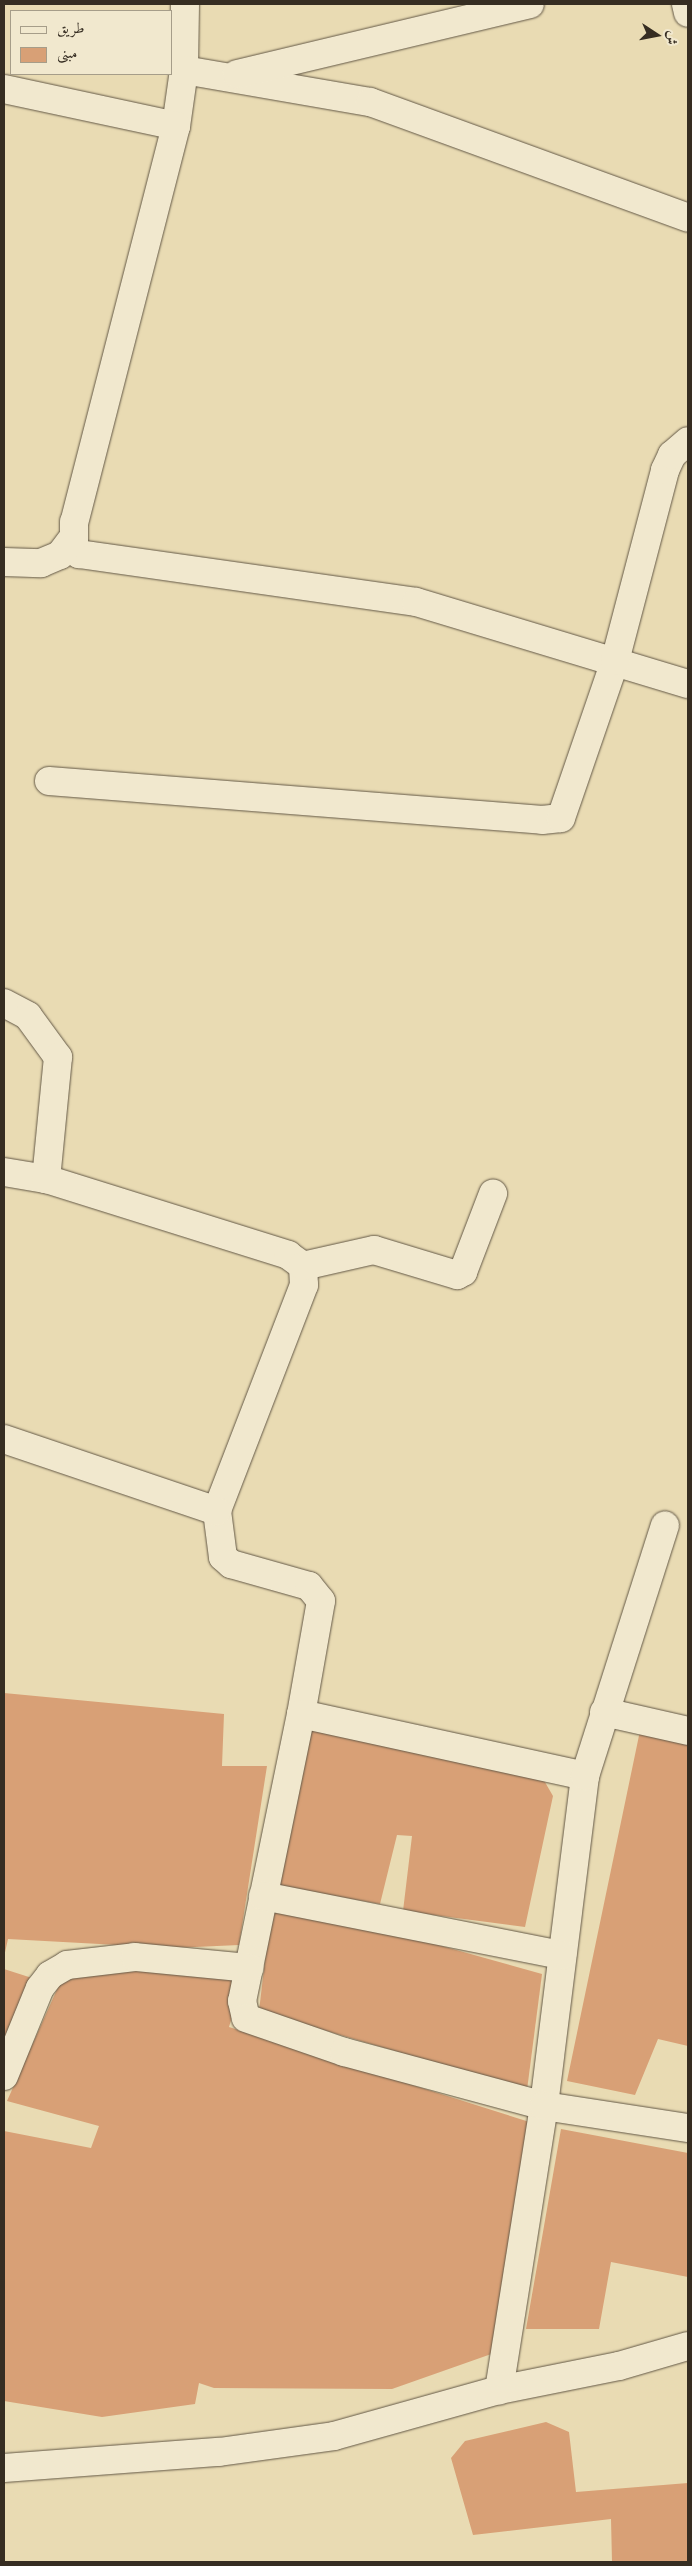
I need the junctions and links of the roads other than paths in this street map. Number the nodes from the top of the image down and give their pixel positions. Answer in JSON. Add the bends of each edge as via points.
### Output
{"nodes":[{"id":1,"x":186,"y":4,"type":"edge"},
{"id":2,"x":530,"y":4,"type":"edge"},
{"id":3,"x":686,"y":4,"type":"edge"},
{"id":4,"x":688,"y":12,"type":"edge"},
{"id":5,"x":184,"y":70,"type":"junction"},
{"id":6,"x":227,"y":77,"type":"junction"},
{"id":7,"x":4,"y":89,"type":"edge"},
{"id":8,"x":176,"y":126,"type":"junction"},
{"id":9,"x":688,"y":218,"type":"edge"},
{"id":10,"x":688,"y":441,"type":"edge"},
{"id":11,"x":73,"y":538,"type":"junction"},
{"id":12,"x":4,"y":562,"type":"edge"},
{"id":13,"x":615,"y":661,"type":"junction"},
{"id":14,"x":688,"y":684,"type":"edge"},
{"id":15,"x":49,"y":781,"type":"dead end"},
{"id":16,"x":4,"y":1003,"type":"edge"},
{"id":17,"x":4,"y":1172,"type":"edge"},
{"id":18,"x":46,"y":1179,"type":"junction"},
{"id":19,"x":493,"y":1194,"type":"dead end"},
{"id":20,"x":302,"y":1266,"type":"junction"},
{"id":21,"x":4,"y":1439,"type":"edge"},
{"id":22,"x":218,"y":1511,"type":"junction"},
{"id":23,"x":665,"y":1525,"type":"dead end"},
{"id":24,"x":604,"y":1712,"type":"junction"},
{"id":25,"x":301,"y":1714,"type":"junction"},
{"id":26,"x":688,"y":1731,"type":"edge"},
{"id":27,"x":584,"y":1776,"type":"junction"},
{"id":28,"x":264,"y":1896,"type":"junction"},
{"id":29,"x":562,"y":1956,"type":"junction"},
{"id":30,"x":249,"y":1968,"type":"junction"},
{"id":31,"x":4,"y":2076,"type":"edge"},
{"id":32,"x":544,"y":2106,"type":"junction"},
{"id":33,"x":688,"y":2128,"type":"edge"},
{"id":34,"x":688,"y":2346,"type":"edge"},
{"id":35,"x":499,"y":2390,"type":"junction"},
{"id":36,"x":4,"y":2468,"type":"edge"}],
"edges":[{"from":1,"to":5,"type":"street"},
{"from":2,"to":6,"type":"street"},
{"from":3,"to":4,"type":"street"},
{"from":5,"to":6,"type":"street"},
{"from":5,"to":8,"type":"street"},
{"from":6,"to":9,"type":"street","via":[[370,102]]},
{"from":7,"to":8,"type":"street"},
{"from":8,"to":11,"type":"street"},
{"from":10,"to":13,"type":"street","via":[[672,455],[665,470]]},
{"from":11,"to":12,"type":"street","via":[[60,555],[41,563]]},
{"from":11,"to":13,"type":"street","via":[[80,554],[90,558],[416,602]]},
{"from":13,"to":14,"type":"street"},
{"from":13,"to":15,"type":"street","via":[[568,808],[554,820]]},
{"from":16,"to":18,"type":"street","via":[[28,1016],[58,1057]]},
{"from":17,"to":18,"type":"street"},
{"from":18,"to":20,"type":"street","via":[[288,1255]]},
{"from":19,"to":20,"type":"street","via":[[463,1272],[457,1275],[374,1250]]},
{"from":20,"to":22,"type":"street","via":[[304,1285]]},
{"from":21,"to":22,"type":"street"},
{"from":22,"to":25,"type":"street","via":[[223,1557],[231,1564],[309,1586],[321,1601]]},
{"from":23,"to":24,"type":"street"},
{"from":24,"to":26,"type":"street"},
{"from":24,"to":27,"type":"street"},
{"from":25,"to":27,"type":"street"},
{"from":25,"to":28,"type":"street"},
{"from":27,"to":29,"type":"street"},
{"from":28,"to":29,"type":"street"},
{"from":28,"to":30,"type":"street"},
{"from":29,"to":32,"type":"street"},
{"from":30,"to":31,"type":"street","via":[[135,1957],[67,1965],[50,1975],[40,1988]]},
{"from":30,"to":32,"type":"street","via":[[242,2001],[250,2022]]},
{"from":32,"to":33,"type":"street"},
{"from":32,"to":35,"type":"street"},
{"from":34,"to":35,"type":"street","via":[[619,2366]]},
{"from":35,"to":36,"type":"street","via":[[334,2436],[219,2452]]}]}
